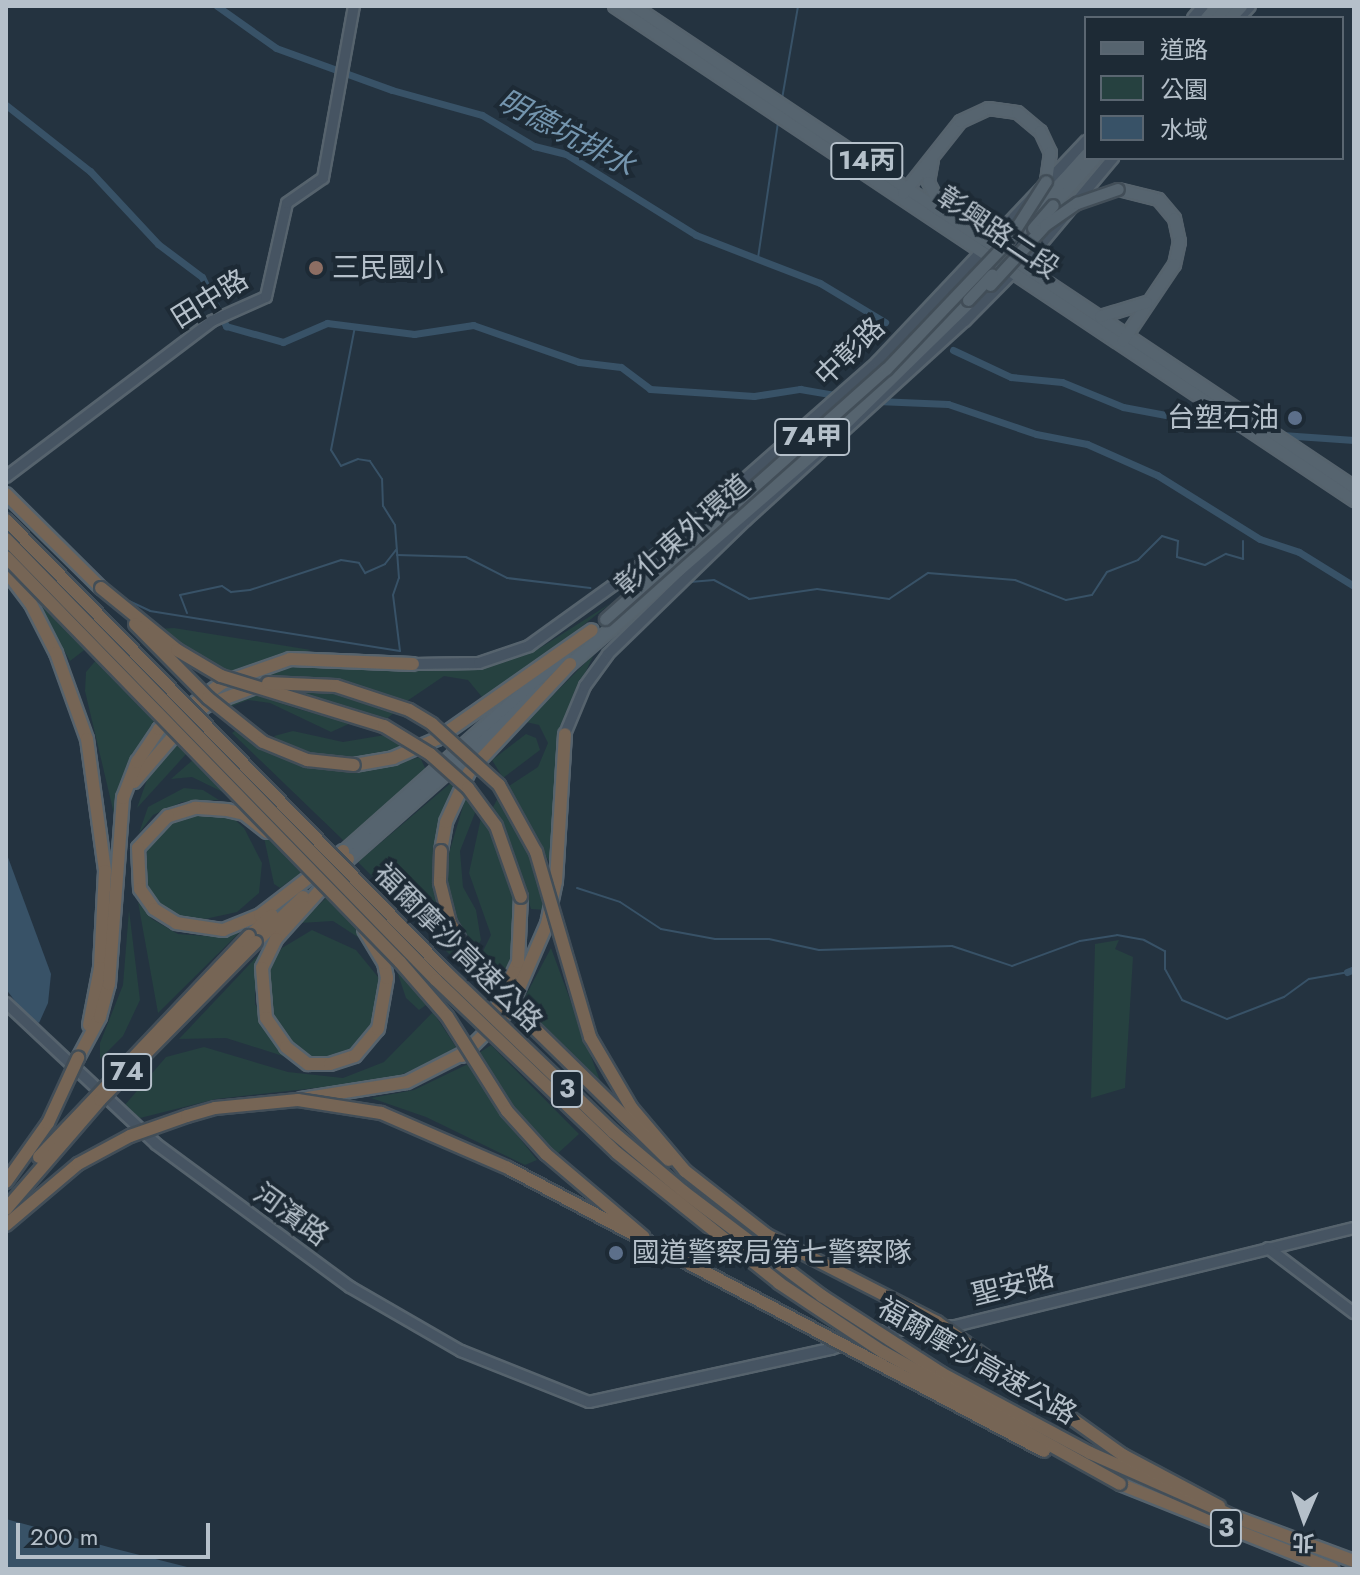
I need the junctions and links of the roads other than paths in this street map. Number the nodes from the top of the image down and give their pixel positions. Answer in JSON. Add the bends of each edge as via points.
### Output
{"nodes":[{"id":1,"x":354,"y":6,"type":"edge"},
{"id":2,"x":614,"y":6,"type":"edge"},
{"id":3,"x":634,"y":6,"type":"edge"},
{"id":4,"x":1084,"y":143,"type":"edge"},
{"id":5,"x":934,"y":152,"type":"junction"},
{"id":6,"x":1084,"y":156,"type":"edge"},
{"id":7,"x":1092,"y":160,"type":"edge"},
{"id":8,"x":1111,"y":160,"type":"edge"},
{"id":9,"x":904,"y":192,"type":"junction"},
{"id":10,"x":942,"y":210,"type":"junction"},
{"id":11,"x":1007,"y":242,"type":"junction"},
{"id":12,"x":984,"y":245,"type":"junction"},
{"id":13,"x":1017,"y":267,"type":"junction"},
{"id":14,"x":968,"y":300,"type":"junction"},
{"id":15,"x":1150,"y":300,"type":"junction"},
{"id":16,"x":1100,"y":316,"type":"junction"},
{"id":17,"x":1123,"y":339,"type":"junction"},
{"id":18,"x":6,"y":477,"type":"edge"},
{"id":19,"x":1354,"y":487,"type":"edge"},
{"id":20,"x":6,"y":494,"type":"edge"},
{"id":21,"x":1354,"y":500,"type":"edge"},
{"id":22,"x":6,"y":520,"type":"edge"},
{"id":23,"x":6,"y":539,"type":"edge"},
{"id":24,"x":6,"y":557,"type":"edge"},
{"id":25,"x":6,"y":571,"type":"edge"},
{"id":26,"x":101,"y":588,"type":"junction"},
{"id":27,"x":592,"y":630,"type":"junction"},
{"id":28,"x":413,"y":664,"type":"joint"},
{"id":29,"x":570,"y":664,"type":"junction"},
{"id":30,"x":565,"y":734,"type":"joint"},
{"id":31,"x":123,"y":798,"type":"junction"},
{"id":32,"x":287,"y":849,"type":"junction"},
{"id":33,"x":346,"y":855,"type":"junction"},
{"id":34,"x":348,"y":913,"type":"junction"},
{"id":35,"x":252,"y":939,"type":"junction"},
{"id":36,"x":6,"y":1003,"type":"edge"},
{"id":37,"x":462,"y":1056,"type":"junction"},
{"id":38,"x":78,"y":1058,"type":"junction"},
{"id":39,"x":298,"y":1100,"type":"junction"},
{"id":40,"x":685,"y":1171,"type":"junction"},
{"id":41,"x":6,"y":1182,"type":"edge"},
{"id":42,"x":6,"y":1196,"type":"edge"},
{"id":43,"x":6,"y":1209,"type":"edge"},
{"id":44,"x":6,"y":1225,"type":"edge"},
{"id":45,"x":1354,"y":1228,"type":"edge"},
{"id":46,"x":650,"y":1243,"type":"junction"},
{"id":47,"x":1268,"y":1248,"type":"junction"},
{"id":48,"x":1354,"y":1313,"type":"edge"},
{"id":49,"x":589,"y":1402,"type":"joint"},
{"id":50,"x":1120,"y":1484,"type":"junction"},
{"id":51,"x":1235,"y":1517,"type":"junction"},
{"id":52,"x":1354,"y":1561,"type":"edge"},
{"id":53,"x":1333,"y":1569,"type":"edge"}],
"edges":[{"from":1,"to":18,"type":"street","name":"田中路","via":[[323,178],[287,203],[270,292],[222,317]]},
{"from":2,"to":9,"type":"main road","name":"彰興路二段","number":"14丙"},
{"from":3,"to":9,"type":"main road","name":"彰興路二段","number":"14丙"},
{"from":4,"to":12,"type":"street","name":"中彰路"},
{"from":5,"to":9,"type":"main road"},
{"from":5,"to":10,"type":"main road","via":[[928,182]]},
{"from":5,"to":11,"type":"main road","bridge":true,"via":[[960,121],[988,108],[1017,112],[1040,131],[1050,152],[1042,191]]},
{"from":6,"to":11,"type":"main road","name":"彰化東外環道","number":"74甲","bridge":true},
{"from":7,"to":14,"type":"main road","name":"彰化東外環道","number":"74甲","bridge":true},
{"from":8,"to":13,"type":"street","name":"中彰路"},
{"from":9,"to":10,"type":"main road","name":"彰興路二段","number":"14丙"},
{"from":9,"to":12,"type":"main road","name":"彰興路二段","number":"14丙"},
{"from":10,"to":12,"type":"main road","name":"彰興路二段","number":"14丙"},
{"from":11,"to":27,"type":"main road","name":"彰化東外環道","number":"74甲","bridge":true,"via":[[870,384]]},
{"from":12,"to":13,"type":"main road","name":"彰興路二段","number":"14丙"},
{"from":12,"to":28,"type":"street","name":"中彰路","via":[[846,391],[672,543],[549,635],[479,663]]},
{"from":13,"to":16,"type":"main road","name":"彰興路二段","number":"14丙"},
{"from":13,"to":17,"type":"main road","name":"彰興路二段","number":"14丙"},
{"from":13,"to":30,"type":"street","name":"中彰路","via":[[608,654],[585,686]]},
{"from":14,"to":15,"type":"main road","bridge":true,"via":[[990,285],[1045,225],[1077,203],[1118,189],[1145,192],[1168,209],[1178,230],[1179,255]]},
{"from":14,"to":29,"type":"main road","name":"彰化東外環道","number":"74甲","via":[[825,443]]},
{"from":15,"to":16,"type":"main road","via":[[1131,311]]},
{"from":15,"to":17,"type":"main road"},
{"from":16,"to":17,"type":"main road","name":"彰興路二段","number":"14丙"},
{"from":17,"to":19,"type":"main road","name":"彰興路二段","number":"14丙"},
{"from":17,"to":21,"type":"main road","name":"彰興路二段","number":"14丙"},
{"from":20,"to":26,"type":"highway"},
{"from":22,"to":51,"type":"highway","name":"福爾摩沙高速公路","number":"3","bridge":true,"via":[[445,971],[613,1132],[684,1192],[822,1296],[941,1373],[1090,1453]]},
{"from":23,"to":50,"type":"highway","name":"福爾摩沙高速公路","number":"3","bridge":true,"via":[[436,980],[638,1172],[779,1283],[883,1352]]},
{"from":24,"to":32,"type":"highway","bridge":true},
{"from":25,"to":38,"type":"highway","via":[[31,604],[71,687],[97,799],[105,871],[101,955],[94,1009]]},
{"from":26,"to":27,"type":"highway","bridge":true,"via":[[208,698],[263,742],[307,760],[354,765],[393,758],[437,739]]},
{"from":26,"to":37,"type":"highway","bridge":true,"via":[[169,644],[221,676],[384,726],[430,754],[468,788],[496,826],[521,897],[520,946],[513,977],[488,1027]]},
{"from":27,"to":33,"type":"main road","name":"彰化東外環道","number":"74甲"},
{"from":28,"to":31,"type":"highway","via":[[290,659],[242,673],[201,695],[159,729],[137,762]]},
{"from":29,"to":33,"type":"main road","name":"彰化東外環道","number":"74甲"},
{"from":29,"to":40,"type":"highway","bridge":true,"via":[[469,772],[446,822],[440,883],[450,923],[483,978],[619,1116]]},
{"from":30,"to":37,"type":"highway","via":[[556,881],[547,924],[510,1009]]},
{"from":31,"to":38,"type":"highway","via":[[109,984],[100,1017]]},
{"from":31,"to":40,"type":"highway","bridge":true,"via":[[190,717],[226,696],[268,683],[336,686],[409,710],[432,724],[499,785],[536,852],[590,1037],[631,1107]]},
{"from":32,"to":33,"type":"highway","bridge":true,"via":[[244,814],[195,808],[168,816],[144,836],[136,873],[147,901],[176,923],[207,930],[243,924]]},
{"from":32,"to":34,"type":"highway","bridge":true},
{"from":33,"to":34,"type":"highway","bridge":true,"via":[[267,951],[261,1002],[286,1047],[308,1064],[343,1061],[367,1047],[384,1013],[387,978],[377,949]]},
{"from":33,"to":35,"type":"highway","number":"74"},
{"from":34,"to":46,"type":"highway","bridge":true,"via":[[447,1016],[507,1111],[546,1154]]},
{"from":35,"to":42,"type":"highway","number":"74","bridge":true,"via":[[55,1137]]},
{"from":35,"to":43,"type":"highway","number":"74","bridge":true},
{"from":36,"to":49,"type":"street","name":"河濱路","via":[[156,1144],[350,1287],[461,1351]]},
{"from":37,"to":39,"type":"highway","via":[[407,1082]]},
{"from":38,"to":41,"type":"highway","bridge":true,"via":[[54,1112]]},
{"from":39,"to":44,"type":"highway","bridge":true,"via":[[215,1108],[130,1136],[48,1184]]},
{"from":39,"to":46,"type":"highway","bridge":true,"via":[[381,1113],[419,1126]]},
{"from":40,"to":51,"type":"highway","bridge":true,"via":[[767,1235],[937,1322],[1123,1455]]},
{"from":45,"to":47,"type":"street","name":"聖安路"},
{"from":46,"to":50,"type":"highway","bridge":true,"via":[[1002,1432]]},
{"from":47,"to":48,"type":"street"},
{"from":47,"to":49,"type":"street","name":"聖安路","via":[[955,1326],[881,1331],[831,1349]]},
{"from":50,"to":53,"type":"highway","name":"福爾摩沙高速公路","number":"3"},
{"from":51,"to":52,"type":"highway","name":"福爾摩沙高速公路","number":"3"}]}
